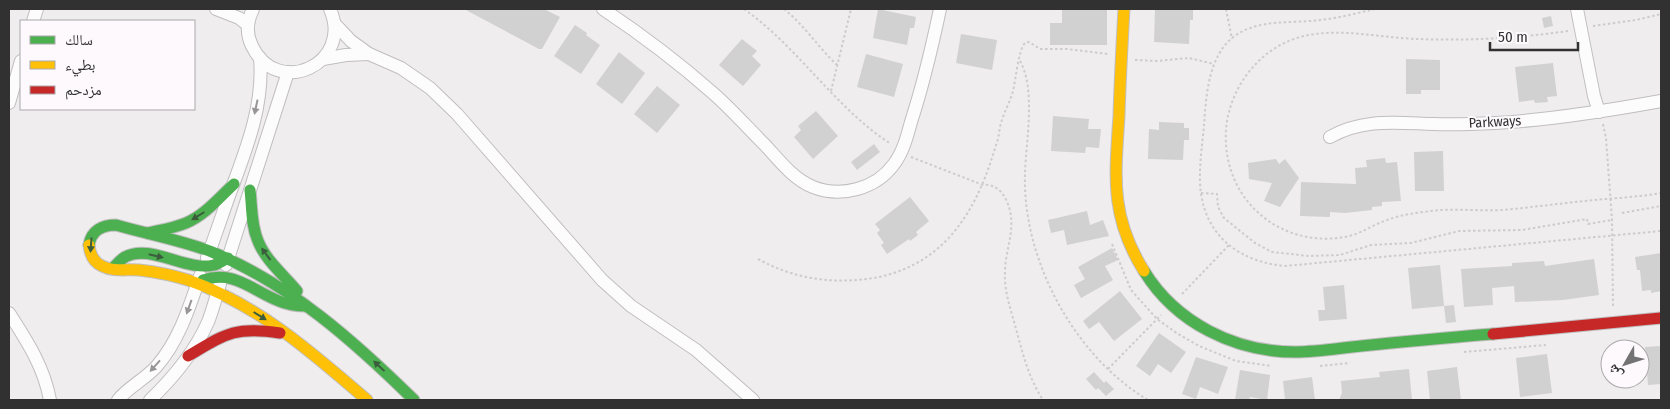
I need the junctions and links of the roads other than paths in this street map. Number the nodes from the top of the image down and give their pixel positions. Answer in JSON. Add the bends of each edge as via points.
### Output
{"nodes":[{"id":1,"x":216,"y":9,"type":"edge"},
{"id":2,"x":253,"y":9,"type":"edge"},
{"id":3,"x":330,"y":9,"type":"edge"},
{"id":4,"x":603,"y":9,"type":"edge"},
{"id":5,"x":940,"y":9,"type":"edge"},
{"id":6,"x":1124,"y":9,"type":"edge"},
{"id":7,"x":1577,"y":9,"type":"edge"},
{"id":8,"x":335,"y":24,"type":"junction"},
{"id":9,"x":248,"y":25,"type":"junction"},
{"id":10,"x":369,"y":54,"type":"junction"},
{"id":11,"x":260,"y":58,"type":"junction"},
{"id":12,"x":323,"y":59,"type":"junction"},
{"id":13,"x":20,"y":64,"type":"edge"},
{"id":14,"x":288,"y":72,"type":"junction"},
{"id":15,"x":1661,"y":101,"type":"edge"},
{"id":16,"x":9,"y":103,"type":"edge"},
{"id":17,"x":1599,"y":112,"type":"junction"},
{"id":18,"x":1330,"y":137,"type":"dead end"},
{"id":19,"x":234,"y":184,"type":"junction"},
{"id":20,"x":250,"y":190,"type":"junction"},
{"id":21,"x":146,"y":234,"type":"junction"},
{"id":22,"x":210,"y":251,"type":"junction"},
{"id":23,"x":228,"y":258,"type":"junction"},
{"id":24,"x":204,"y":267,"type":"junction"},
{"id":25,"x":113,"y":268,"type":"junction"},
{"id":26,"x":223,"y":275,"type":"junction"},
{"id":27,"x":198,"y":284,"type":"junction"},
{"id":28,"x":218,"y":292,"type":"junction"},
{"id":29,"x":307,"y":306,"type":"junction"},
{"id":30,"x":9,"y":313,"type":"edge"},
{"id":31,"x":1661,"y":318,"type":"edge"},
{"id":32,"x":288,"y":334,"type":"junction"},
{"id":33,"x":188,"y":356,"type":"junction"},
{"id":34,"x":50,"y":400,"type":"edge"},
{"id":35,"x":118,"y":400,"type":"edge"},
{"id":36,"x":150,"y":400,"type":"edge"},
{"id":37,"x":367,"y":400,"type":"edge"},
{"id":38,"x":414,"y":400,"type":"edge"},
{"id":39,"x":753,"y":400,"type":"edge"}],
"edges":[{"from":1,"to":9,"type":"street"},
{"from":2,"to":9,"type":"street"},
{"from":3,"to":8,"type":"street"},
{"from":4,"to":5,"type":"street","via":[[687,70],[800,180],[812,187],[841,192],[867,186],[887,173],[901,153],[920,96]]},
{"from":6,"to":31,"type":"street","via":[[1115,188],[1118,210],[1124,233],[1147,277],[1181,313],[1201,327],[1249,347],[1296,352]]},
{"from":7,"to":17,"type":"street"},
{"from":8,"to":10,"type":"street"},
{"from":8,"to":12,"type":"street","via":[[333,43]]},
{"from":9,"to":11,"type":"street","via":[[250,43]]},
{"from":10,"to":12,"type":"street"},
{"from":10,"to":39,"type":"street","via":[[401,68],[437,94],[602,280],[638,312],[696,350]]},
{"from":11,"to":14,"type":"street","via":[[272,68]]},
{"from":11,"to":19,"type":"street","one_way":true,"via":[[260,90],[253,124]]},
{"from":12,"to":14,"type":"street","via":[[307,70]]},
{"from":13,"to":16,"type":"street"},
{"from":14,"to":20,"type":"street"},
{"from":15,"to":17,"type":"street","name":"Parkways"},
{"from":17,"to":18,"type":"street","name":"Parkways","via":[[1486,124],[1373,123],[1351,127]]},
{"from":19,"to":21,"type":"street","one_way":true,"via":[[194,219]]},
{"from":19,"to":22,"type":"street"},
{"from":20,"to":23,"type":"street"},
{"from":29,"to":20,"type":"street","one_way":true,"via":[[258,242]]},
{"from":21,"to":22,"type":"street"},
{"from":21,"to":25,"type":"street","one_way":true,"via":[[110,224],[95,231],[89,247],[93,259],[102,266]]},
{"from":22,"to":23,"type":"street"},
{"from":22,"to":24,"type":"street"},
{"from":23,"to":24,"type":"street","via":[[217,265]]},
{"from":23,"to":26,"type":"street"},
{"from":23,"to":29,"type":"street","via":[[263,275]]},
{"from":25,"to":24,"type":"street","one_way":true,"via":[[123,258],[138,253]]},
{"from":24,"to":27,"type":"street"},
{"from":25,"to":27,"type":"street","via":[[156,272]]},
{"from":26,"to":27,"type":"street","via":[[212,276]]},
{"from":26,"to":28,"type":"street"},
{"from":26,"to":29,"type":"street","via":[[287,305]]},
{"from":27,"to":28,"type":"street"},
{"from":27,"to":35,"type":"street","one_way":true,"via":[[168,351]]},
{"from":28,"to":32,"type":"street","one_way":true},
{"from":28,"to":33,"type":"street","via":[[207,323]]},
{"from":38,"to":29,"type":"street","one_way":true},
{"from":30,"to":34,"type":"street","via":[[37,359]]},
{"from":32,"to":33,"type":"street","via":[[242,329],[228,333]]},
{"from":32,"to":37,"type":"street"},
{"from":33,"to":36,"type":"street"}]}
